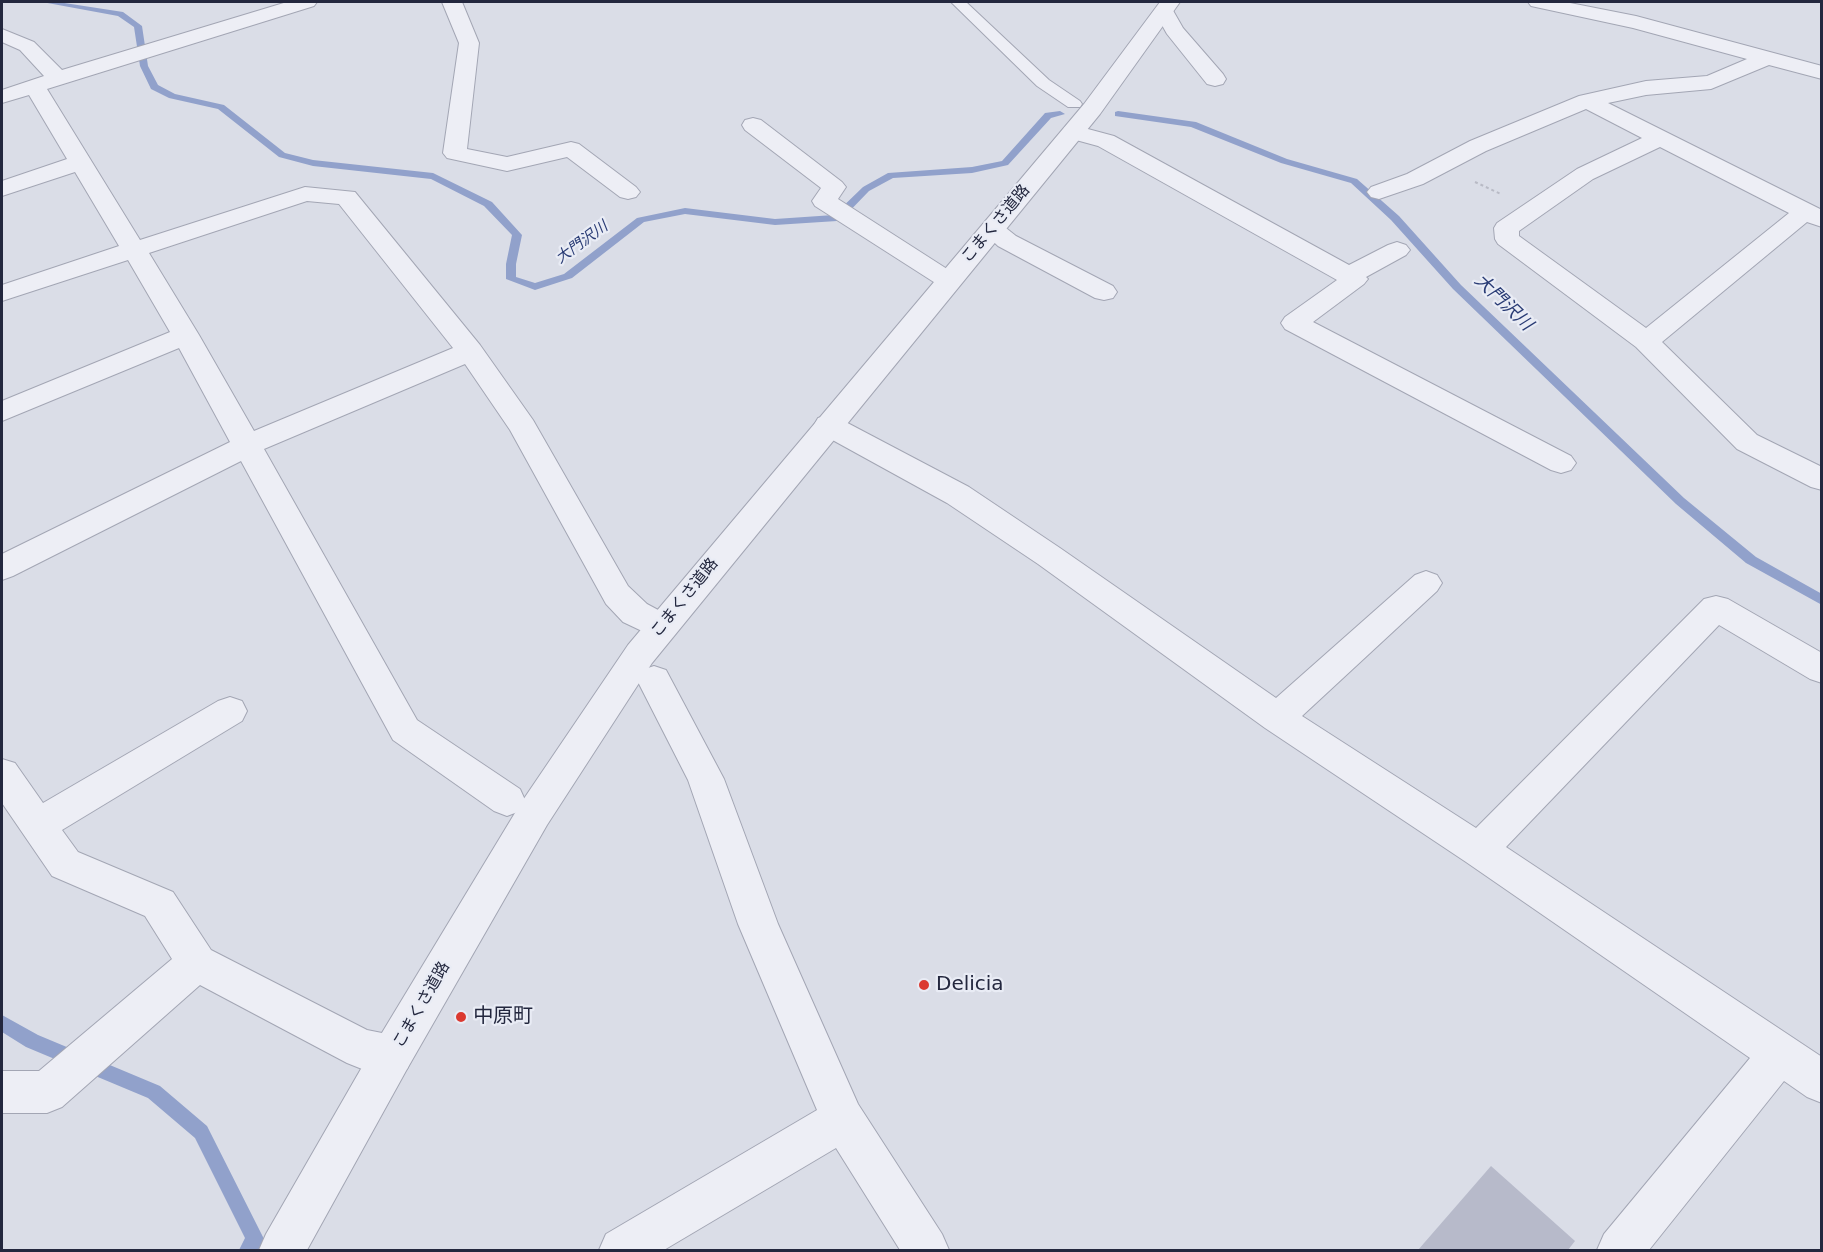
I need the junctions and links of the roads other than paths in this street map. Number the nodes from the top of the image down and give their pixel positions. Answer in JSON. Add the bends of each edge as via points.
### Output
{"nodes":[{"id":1,"x":308,"y":2,"type":"edge"},
{"id":2,"x":452,"y":2,"type":"edge"},
{"id":3,"x":958,"y":2,"type":"edge"},
{"id":4,"x":1538,"y":2,"type":"edge"},
{"id":5,"x":1167,"y":6,"type":"edge"},
{"id":6,"x":2,"y":36,"type":"edge"},
{"id":7,"x":1768,"y":58,"type":"junction"},
{"id":8,"x":1821,"y":74,"type":"edge"},
{"id":9,"x":1215,"y":79,"type":"dead end"},
{"id":10,"x":46,"y":83,"type":"junction"},
{"id":11,"x":2,"y":97,"type":"edge"},
{"id":12,"x":1587,"y":101,"type":"junction"},
{"id":13,"x":1073,"y":118,"type":"junction"},
{"id":14,"x":753,"y":125,"type":"dead end"},
{"id":15,"x":1660,"y":138,"type":"junction"},
{"id":16,"x":80,"y":163,"type":"junction"},
{"id":17,"x":2,"y":189,"type":"edge"},
{"id":18,"x":628,"y":192,"type":"dead end"},
{"id":19,"x":1379,"y":192,"type":"dead end"},
{"id":20,"x":1813,"y":216,"type":"edge"},
{"id":21,"x":992,"y":229,"type":"junction"},
{"id":22,"x":135,"y":249,"type":"junction"},
{"id":23,"x":1397,"y":250,"type":"dead end"},
{"id":24,"x":1349,"y":276,"type":"junction"},
{"id":25,"x":948,"y":281,"type":"junction"},
{"id":26,"x":1104,"y":292,"type":"dead end"},
{"id":27,"x":2,"y":293,"type":"edge"},
{"id":28,"x":186,"y":335,"type":"junction"},
{"id":29,"x":1646,"y":341,"type":"junction"},
{"id":30,"x":470,"y":351,"type":"junction"},
{"id":31,"x":2,"y":412,"type":"edge"},
{"id":32,"x":828,"y":425,"type":"junction"},
{"id":33,"x":248,"y":445,"type":"junction"},
{"id":34,"x":1561,"y":463,"type":"dead end"},
{"id":35,"x":1818,"y":474,"type":"edge"},
{"id":36,"x":2,"y":568,"type":"edge"},
{"id":37,"x":1426,"y":583,"type":"dead end"},
{"id":38,"x":661,"y":627,"type":"junction"},
{"id":39,"x":1821,"y":670,"type":"edge"},
{"id":40,"x":654,"y":680,"type":"dead end"},
{"id":41,"x":230,"y":711,"type":"dead end"},
{"id":42,"x":1277,"y":718,"type":"junction"},
{"id":43,"x":2,"y":774,"type":"edge"},
{"id":44,"x":507,"y":800,"type":"dead end"},
{"id":45,"x":38,"y":825,"type":"junction"},
{"id":46,"x":1479,"y":850,"type":"junction"},
{"id":47,"x":197,"y":963,"type":"junction"},
{"id":48,"x":1780,"y":1054,"type":"junction"},
{"id":49,"x":392,"y":1055,"type":"junction"},
{"id":50,"x":1821,"y":1082,"type":"edge"},
{"id":51,"x":2,"y":1092,"type":"edge"},
{"id":52,"x":843,"y":1119,"type":"junction"},
{"id":53,"x":282,"y":1251,"type":"edge"},
{"id":54,"x":622,"y":1251,"type":"edge"},
{"id":55,"x":926,"y":1251,"type":"edge"},
{"id":56,"x":1620,"y":1251,"type":"edge"}],
"edges":[{"from":1,"to":10,"type":"street"},
{"from":2,"to":18,"type":"street","via":[[468,42],[455,153],[507,164],[571,149]]},
{"from":3,"to":13,"type":"lane","via":[[1043,83]]},
{"from":4,"to":7,"type":"street","via":[[1635,22]]},
{"from":5,"to":9,"type":"street","via":[[1174,30]]},
{"from":5,"to":13,"type":"street","name":"こまくさ道路","via":[[1128,62]]},
{"from":6,"to":10,"type":"street","via":[[27,46]]},
{"from":7,"to":8,"type":"street"},
{"from":7,"to":12,"type":"street","via":[[1711,82],[1646,88]]},
{"from":10,"to":11,"type":"street"},
{"from":10,"to":16,"type":"street"},
{"from":12,"to":15,"type":"street"},
{"from":12,"to":19,"type":"street"},
{"from":13,"to":21,"type":"street","name":"こまくさ道路"},
{"from":13,"to":24,"type":"street","via":[[1106,141]]},
{"from":14,"to":25,"type":"street","via":[[834,187],[824,201]]},
{"from":15,"to":20,"type":"street"},
{"from":15,"to":29,"type":"street","via":[[1585,174],[1506,228],[1507,239]]},
{"from":16,"to":17,"type":"street"},
{"from":16,"to":22,"type":"street"},
{"from":20,"to":29,"type":"street"},
{"from":21,"to":25,"type":"street","name":"こまくさ道路"},
{"from":21,"to":26,"type":"street","via":[[1007,241]]},
{"from":22,"to":27,"type":"street"},
{"from":22,"to":28,"type":"street"},
{"from":22,"to":30,"type":"street","via":[[304,194],[346,197]]},
{"from":23,"to":24,"type":"street"},
{"from":24,"to":34,"type":"street","via":[[1355,279],[1294,323]]},
{"from":25,"to":32,"type":"street","name":"こまくさ道路"},
{"from":28,"to":31,"type":"street"},
{"from":28,"to":33,"type":"street"},
{"from":29,"to":35,"type":"street","via":[[1747,442]]},
{"from":30,"to":33,"type":"street"},
{"from":30,"to":38,"type":"street","via":[[523,427],[617,595],[635,613]]},
{"from":32,"to":38,"type":"street","name":"こまくさ道路"},
{"from":32,"to":42,"type":"street","via":[[958,495]]},
{"from":33,"to":36,"type":"street"},
{"from":33,"to":44,"type":"street","via":[[405,730]]},
{"from":37,"to":42,"type":"street"},
{"from":38,"to":49,"type":"street","name":"こまくさ道路","via":[[534,814]]},
{"from":39,"to":46,"type":"street","via":[[1716,608]]},
{"from":40,"to":52,"type":"street","via":[[706,779],[758,924]]},
{"from":41,"to":45,"type":"street"},
{"from":42,"to":46,"type":"street"},
{"from":43,"to":45,"type":"street"},
{"from":45,"to":47,"type":"street","via":[[65,864],[159,904]]},
{"from":46,"to":48,"type":"street"},
{"from":47,"to":49,"type":"street","via":[[362,1049]]},
{"from":47,"to":51,"type":"street","via":[[47,1092]]},
{"from":48,"to":50,"type":"street"},
{"from":48,"to":56,"type":"street"},
{"from":49,"to":53,"type":"street","name":"こまくさ道路"},
{"from":52,"to":54,"type":"street"},
{"from":52,"to":55,"type":"street"}]}
